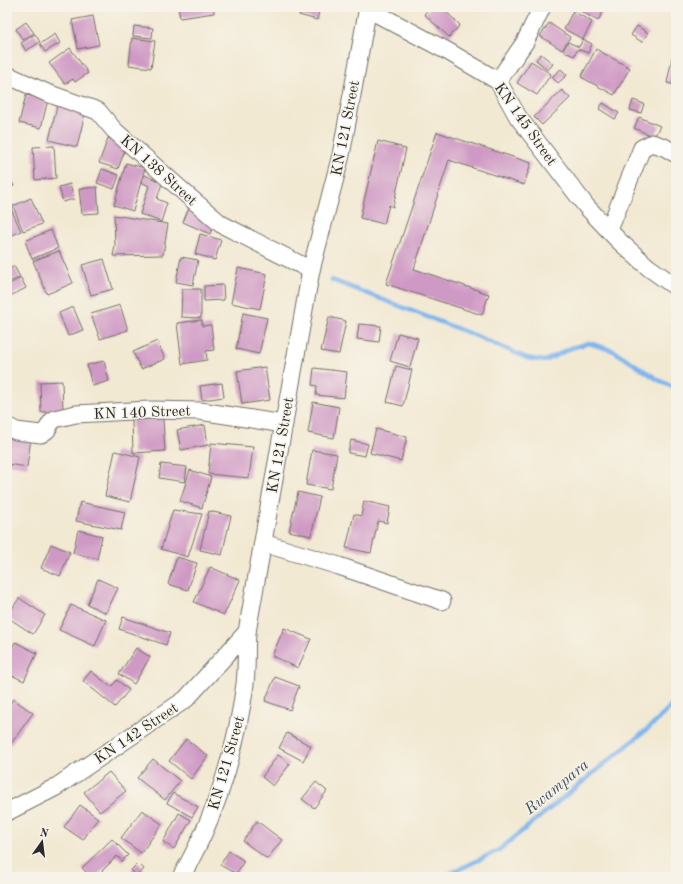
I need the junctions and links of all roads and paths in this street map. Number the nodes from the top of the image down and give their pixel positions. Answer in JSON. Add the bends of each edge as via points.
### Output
{"nodes":[{"id":1,"x":542,"y":7,"type":"edge"},
{"id":2,"x":368,"y":8,"type":"edge"},
{"id":3,"x":7,"y":75,"type":"edge"},
{"id":4,"x":498,"y":80,"type":"junction"},
{"id":5,"x":676,"y":154,"type":"edge"},
{"id":6,"x":609,"y":230,"type":"junction"},
{"id":7,"x":311,"y":270,"type":"junction"},
{"id":8,"x":676,"y":287,"type":"edge"},
{"id":9,"x":284,"y":424,"type":"junction"},
{"id":10,"x":7,"y":426,"type":"edge"},
{"id":11,"x":263,"y":543,"type":"junction"},
{"id":12,"x":442,"y":601,"type":"dead end"},
{"id":13,"x":247,"y":632,"type":"junction"},
{"id":14,"x":7,"y":812,"type":"edge"},
{"id":15,"x":181,"y":877,"type":"edge"}],
"edges":[{"from":1,"to":4,"type":"street","via":[[525,42]]},
{"from":2,"to":4,"type":"street","name":"KN 145 Street"},
{"from":2,"to":7,"type":"street","name":"KN 121 Street","via":[[341,155]]},
{"from":3,"to":7,"type":"street","name":"KN 138 Street","via":[[47,93],[98,111],[114,130],[221,224]]},
{"from":4,"to":6,"type":"street","name":"KN 145 Street","via":[[518,117],[586,206]]},
{"from":5,"to":6,"type":"street","via":[[652,143],[642,148]]},
{"from":6,"to":8,"type":"street","name":"KN 145 Street","via":[[648,267]]},
{"from":7,"to":9,"type":"street","name":"KN 121 Street"},
{"from":9,"to":10,"type":"street","name":"KN 140 Street","via":[[200,411],[150,410],[76,414],[54,420],[41,434],[16,431]]},
{"from":9,"to":11,"type":"street","name":"KN 121 Street"},
{"from":11,"to":12,"type":"street"},
{"from":11,"to":13,"type":"street","name":"KN 121 Street"},
{"from":13,"to":14,"type":"street","name":"KN 142 Street","via":[[186,699],[56,787]]},
{"from":13,"to":15,"type":"street","name":"KN 121 Street","via":[[245,682],[240,717],[219,796],[196,851]]}]}
